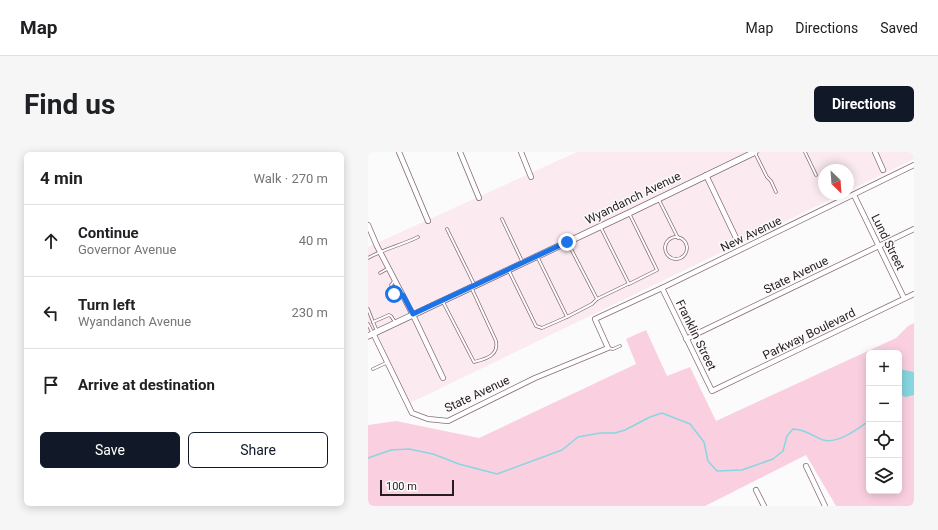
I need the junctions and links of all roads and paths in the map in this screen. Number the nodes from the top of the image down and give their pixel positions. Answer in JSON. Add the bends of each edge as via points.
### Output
{"nodes":[{"id":1,"x":399,"y":152,"type":"edge"},
{"id":2,"x":460,"y":152,"type":"edge"},
{"id":3,"x":521,"y":152,"type":"edge"},
{"id":4,"x":755,"y":152,"type":"edge"},
{"id":5,"x":806,"y":152,"type":"edge"},
{"id":6,"x":875,"y":152,"type":"edge"},
{"id":7,"x":914,"y":165,"type":"edge"},
{"id":8,"x":883,"y":170,"type":"dead end"},
{"id":9,"x":706,"y":175,"type":"junction"},
{"id":10,"x":816,"y":175,"type":"dead end"},
{"id":11,"x":531,"y":177,"type":"dead end"},
{"id":12,"x":776,"y":192,"type":"dead end"},
{"id":13,"x":854,"y":194,"type":"joint"},
{"id":14,"x":479,"y":198,"type":"dead end"},
{"id":15,"x":659,"y":199,"type":"junction"},
{"id":16,"x":842,"y":200,"type":"edge"},
{"id":17,"x":629,"y":213,"type":"junction"},
{"id":18,"x":502,"y":219,"type":"dead end"},
{"id":19,"x":428,"y":221,"type":"dead end"},
{"id":20,"x":368,"y":225,"type":"edge"},
{"id":21,"x":600,"y":226,"type":"junction"},
{"id":22,"x":447,"y":229,"type":"dead end"},
{"id":23,"x":914,"y":229,"type":"edge"},
{"id":24,"x":418,"y":237,"type":"dead end"},
{"id":25,"x":678,"y":238,"type":"junction"},
{"id":26,"x":737,"y":240,"type":"dead end"},
{"id":27,"x":567,"y":242,"type":"junction"},
{"id":28,"x":879,"y":246,"type":"junction"},
{"id":29,"x":380,"y":252,"type":"junction"},
{"id":30,"x":537,"y":256,"type":"junction"},
{"id":31,"x":368,"y":258,"type":"edge"},
{"id":32,"x":523,"y":262,"type":"junction"},
{"id":33,"x":388,"y":268,"type":"junction"},
{"id":34,"x":508,"y":269,"type":"junction"},
{"id":35,"x":380,"y":272,"type":"dead end"},
{"id":36,"x":628,"y":284,"type":"junction"},
{"id":37,"x":473,"y":286,"type":"junction"},
{"id":38,"x":662,"y":288,"type":"junction"},
{"id":39,"x":914,"y":294,"type":"edge"},
{"id":40,"x":904,"y":298,"type":"junction"},
{"id":41,"x":597,"y":299,"type":"junction"},
{"id":42,"x":443,"y":300,"type":"junction"},
{"id":43,"x":368,"y":309,"type":"edge"},
{"id":44,"x":413,"y":314,"type":"junction"},
{"id":45,"x":567,"y":317,"type":"junction"},
{"id":46,"x":373,"y":322,"type":"junction"},
{"id":47,"x":395,"y":323,"type":"junction"},
{"id":48,"x":368,"y":324,"type":"edge"},
{"id":49,"x":373,"y":333,"type":"edge"},
{"id":50,"x":686,"y":339,"type":"junction"},
{"id":51,"x":620,"y":346,"type":"dead end"},
{"id":52,"x":608,"y":348,"type":"junction"},
{"id":53,"x":387,"y":362,"type":"junction"},
{"id":54,"x":373,"y":369,"type":"dead end"},
{"id":55,"x":444,"y":378,"type":"dead end"},
{"id":56,"x":712,"y":391,"type":"joint"},
{"id":57,"x":806,"y":466,"type":"dead end"},
{"id":58,"x":756,"y":490,"type":"dead end"},
{"id":59,"x":764,"y":506,"type":"edge"},
{"id":60,"x":825,"y":506,"type":"edge"}],
"edges":[{"from":1,"to":19,"type":"street"},
{"from":2,"to":14,"type":"street"},
{"from":3,"to":11,"type":"street"},
{"from":4,"to":9,"type":"street","name":"Wyandanch Avenue"},
{"from":4,"to":12,"type":"lane"},
{"from":5,"to":10,"type":"lane"},
{"from":6,"to":8,"type":"street"},
{"from":7,"to":13,"type":"street","name":"New Avenue"},
{"from":9,"to":15,"type":"street","name":"Wyandanch Avenue"},
{"from":9,"to":26,"type":"street"},
{"from":13,"to":28,"type":"street","name":"Lund Street"},
{"from":15,"to":17,"type":"street","name":"Wyandanch Avenue"},
{"from":15,"to":25,"type":"lane"},
{"from":16,"to":38,"type":"street","name":"New Avenue"},
{"from":17,"to":21,"type":"street","name":"Wyandanch Avenue"},
{"from":17,"to":36,"type":"lane","via":[[657,270]]},
{"from":18,"to":32,"type":"lane"},
{"from":20,"to":29,"type":"street"},
{"from":21,"to":27,"type":"street","name":"Wyandanch Avenue"},
{"from":21,"to":36,"type":"lane"},
{"from":22,"to":37,"type":"lane"},
{"from":23,"to":28,"type":"street","name":"State Avenue"},
{"from":24,"to":29,"type":"lane"},
{"from":25,"to":25,"type":"lane","via":[[669,240],[666,247],[667,254],[672,258],[683,256],[687,247],[684,241]]},
{"from":27,"to":30,"type":"street","name":"Wyandanch Avenue"},
{"from":27,"to":41,"type":"lane"},
{"from":28,"to":40,"type":"street","name":"Lund Street"},
{"from":28,"to":50,"type":"street","name":"State Avenue"},
{"from":29,"to":31,"type":"lane"},
{"from":29,"to":33,"type":"street"},
{"from":30,"to":32,"type":"street","name":"Wyandanch Avenue"},
{"from":30,"to":45,"type":"lane"},
{"from":32,"to":34,"type":"street","name":"Wyandanch Avenue"},
{"from":33,"to":35,"type":"lane"},
{"from":33,"to":44,"type":"street"},
{"from":34,"to":37,"type":"street","name":"Wyandanch Avenue"},
{"from":34,"to":45,"type":"lane","via":[[536,326],[542,328]]},
{"from":36,"to":41,"type":"lane"},
{"from":37,"to":42,"type":"street","name":"Wyandanch Avenue"},
{"from":37,"to":42,"type":"lane","via":[[496,341],[496,350],[489,357],[474,362]]},
{"from":38,"to":50,"type":"street","name":"Franklin Street"},
{"from":38,"to":52,"type":"street","name":"New Avenue","via":[[595,319]]},
{"from":39,"to":40,"type":"street","name":"Parkway Boulevard"},
{"from":40,"to":56,"type":"street","name":"Parkway Boulevard"},
{"from":41,"to":45,"type":"lane"},
{"from":42,"to":44,"type":"street","name":"Wyandanch Avenue"},
{"from":43,"to":46,"type":"lane"},
{"from":44,"to":47,"type":"street","name":"Wyandanch Avenue"},
{"from":44,"to":55,"type":"street"},
{"from":46,"to":47,"type":"lane","via":[[390,315]]},
{"from":46,"to":49,"type":"lane"},
{"from":47,"to":49,"type":"street","name":"Wyandanch Avenue"},
{"from":48,"to":49,"type":"lane"},
{"from":49,"to":53,"type":"street","name":"State Avenue"},
{"from":50,"to":56,"type":"street","name":"Franklin Street"},
{"from":51,"to":52,"type":"lane"},
{"from":52,"to":53,"type":"street","name":"State Avenue","via":[[535,378],[448,421],[428,419],[412,413]]},
{"from":53,"to":54,"type":"lane"},
{"from":57,"to":60,"type":"street"},
{"from":58,"to":59,"type":"street"}]}
